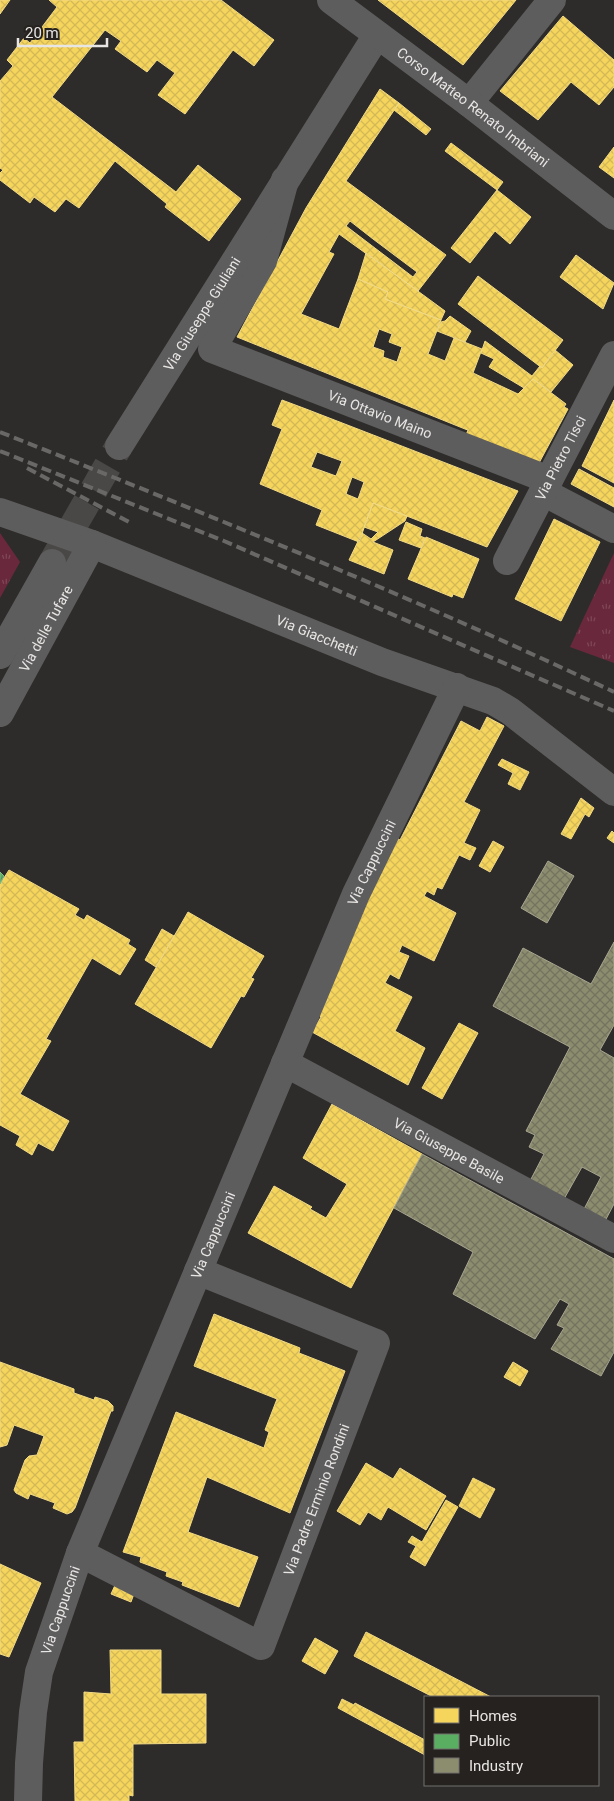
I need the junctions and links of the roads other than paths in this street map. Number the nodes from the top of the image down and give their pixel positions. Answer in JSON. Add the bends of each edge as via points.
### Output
{"nodes":[{"id":1,"x":331,"y":0,"type":"edge"},
{"id":2,"x":552,"y":0,"type":"edge"},
{"id":3,"x":377,"y":35,"type":"junction"},
{"id":4,"x":469,"y":103,"type":"junction"},
{"id":5,"x":285,"y":180,"type":"junction"},
{"id":6,"x":614,"y":216,"type":"edge"},
{"id":7,"x":212,"y":348,"type":"joint"},
{"id":8,"x":614,"y":355,"type":"edge"},
{"id":9,"x":119,"y":446,"type":"tunnel mouth"},
{"id":10,"x":546,"y":486,"type":"junction"},
{"id":11,"x":0,"y":512,"type":"edge"},
{"id":12,"x":614,"y":528,"type":"edge"},
{"id":13,"x":92,"y":544,"type":"junction"},
{"id":14,"x":507,"y":561,"type":"dead end"},
{"id":15,"x":52,"y":563,"type":"tunnel mouth"},
{"id":16,"x":0,"y":655,"type":"edge"},
{"id":17,"x":457,"y":687,"type":"junction"},
{"id":18,"x":0,"y":713,"type":"edge"},
{"id":19,"x":614,"y":792,"type":"edge"},
{"id":20,"x":285,"y":1063,"type":"junction"},
{"id":21,"x":614,"y":1239,"type":"edge"},
{"id":22,"x":198,"y":1271,"type":"junction"},
{"id":23,"x":80,"y":1553,"type":"junction"},
{"id":24,"x":28,"y":1801,"type":"edge"}],
"edges":[{"from":1,"to":3,"type":"street","name":"Corso Matteo Renato Imbriani"},
{"from":2,"to":4,"type":"street"},
{"from":3,"to":4,"type":"street","name":"Corso Matteo Renato Imbriani"},
{"from":3,"to":5,"type":"street","name":"Via Giuseppe Giuliani"},
{"from":4,"to":6,"type":"street","name":"Corso Matteo Renato Imbriani"},
{"from":5,"to":7,"type":"street","name":"Via Giuseppe Giuliani","via":[[263,261]]},
{"from":5,"to":9,"type":"street","name":"Via Giuseppe Giuliani"},
{"from":7,"to":10,"type":"street","name":"Via Ottavio Maino"},
{"from":8,"to":10,"type":"street","name":"Via Pietro Tisci"},
{"from":10,"to":12,"type":"street","name":"Via Ottavio Maino"},
{"from":10,"to":14,"type":"street","name":"Via Pietro Tisci"},
{"from":11,"to":13,"type":"street","name":"Via Giacchetti"},
{"from":13,"to":17,"type":"street","name":"Via Giacchetti","via":[[382,662]]},
{"from":13,"to":18,"type":"street","name":"Via delle Tufare"},
{"from":15,"to":16,"type":"street","name":"Via delle Tufare"},
{"from":17,"to":19,"type":"street","name":"Via Giacchetti","via":[[510,710]]},
{"from":17,"to":20,"type":"street","name":"Via Cappuccini","via":[[356,894]]},
{"from":20,"to":21,"type":"street","name":"Via Giuseppe Basile"},
{"from":20,"to":22,"type":"street","name":"Via Cappuccini"},
{"from":22,"to":23,"type":"street","name":"Via Cappuccini"},
{"from":22,"to":23,"type":"street","name":"Via Padre Erminio Rondini","via":[[376,1343],[261,1646]]},
{"from":23,"to":24,"type":"street","name":"Via Cappuccini","via":[[39,1672],[28,1763]]}]}
